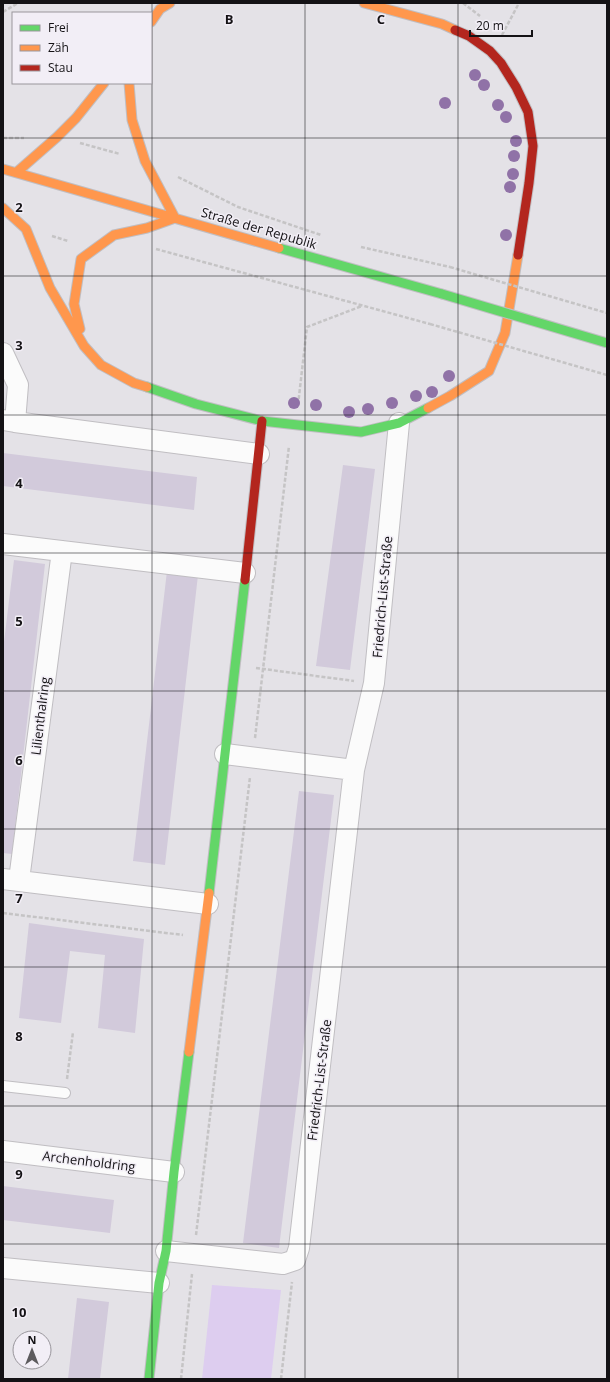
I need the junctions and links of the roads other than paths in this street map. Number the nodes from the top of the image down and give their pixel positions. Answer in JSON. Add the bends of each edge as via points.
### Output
{"nodes":[{"id":1,"x":170,"y":3,"type":"edge"},
{"id":2,"x":364,"y":3,"type":"edge"},
{"id":3,"x":152,"y":21,"type":"edge"},
{"id":4,"x":103,"y":84,"type":"edge"},
{"id":5,"x":129,"y":84,"type":"edge"},
{"id":6,"x":3,"y":169,"type":"edge"},
{"id":7,"x":17,"y":172,"type":"junction"},
{"id":8,"x":3,"y":208,"type":"edge"},
{"id":9,"x":175,"y":218,"type":"junction"},
{"id":10,"x":607,"y":343,"type":"edge"},
{"id":11,"x":84,"y":346,"type":"junction"},
{"id":12,"x":3,"y":353,"type":"edge"},
{"id":13,"x":9,"y":421,"type":"edge"},
{"id":14,"x":262,"y":421,"type":"junction"},
{"id":15,"x":399,"y":423,"type":"junction"},
{"id":16,"x":259,"y":454,"type":"junction"},
{"id":17,"x":3,"y":544,"type":"edge"},
{"id":18,"x":62,"y":551,"type":"junction"},
{"id":19,"x":245,"y":573,"type":"junction"},
{"id":20,"x":225,"y":754,"type":"junction"},
{"id":21,"x":354,"y":770,"type":"junction"},
{"id":22,"x":11,"y":880,"type":"edge"},
{"id":23,"x":208,"y":904,"type":"junction"},
{"id":24,"x":3,"y":1086,"type":"edge"},
{"id":25,"x":65,"y":1093,"type":"road end"},
{"id":26,"x":3,"y":1151,"type":"edge"},
{"id":27,"x":174,"y":1172,"type":"junction"},
{"id":28,"x":166,"y":1251,"type":"junction"},
{"id":29,"x":3,"y":1268,"type":"edge"},
{"id":30,"x":159,"y":1283,"type":"junction"},
{"id":31,"x":149,"y":1379,"type":"edge"}],
"edges":[{"from":1,"to":3,"type":"main road","via":[[160,9]]},
{"from":2,"to":15,"type":"main road","via":[[442,24],[469,36],[490,51],[516,87],[528,112],[533,146],[505,333],[490,372]]},
{"from":4,"to":7,"type":"main road","via":[[76,118]]},
{"from":5,"to":9,"type":"main road","via":[[132,120],[145,161]]},
{"from":6,"to":7,"type":"main road","name":"Straße der Republik"},
{"from":7,"to":9,"type":"main road","name":"Straße der Republik"},
{"from":8,"to":11,"type":"main road","via":[[26,229],[50,288]]},
{"from":9,"to":10,"type":"main road","name":"Straße der Republik","bridge":true},
{"from":9,"to":11,"type":"main road","via":[[148,228],[114,234],[81,259],[74,304]]},
{"from":11,"to":14,"type":"main road","via":[[101,365],[134,383],[196,404]]},
{"from":12,"to":13,"type":"street","via":[[18,385]]},
{"from":13,"to":16,"type":"street"},
{"from":14,"to":15,"type":"main road","via":[[360,432]]},
{"from":14,"to":16,"type":"main road"},
{"from":15,"to":21,"type":"street","name":"Friedrich-List-Straße","via":[[374,683]]},
{"from":16,"to":19,"type":"main road"},
{"from":17,"to":18,"type":"street"},
{"from":18,"to":19,"type":"street"},
{"from":18,"to":22,"type":"street","name":"Lilienthalring"},
{"from":19,"to":20,"type":"main road"},
{"from":20,"to":21,"type":"street"},
{"from":20,"to":23,"type":"main road"},
{"from":21,"to":28,"type":"street","name":"Friedrich-List-Straße","via":[[299,1248],[295,1260],[283,1264]]},
{"from":22,"to":23,"type":"street","name":"Lilienthalring"},
{"from":23,"to":27,"type":"main road"},
{"from":24,"to":25,"type":"lane"},
{"from":26,"to":27,"type":"street","name":"Archenholdring"},
{"from":27,"to":28,"type":"main road"},
{"from":28,"to":30,"type":"main road"},
{"from":29,"to":30,"type":"street"},
{"from":30,"to":31,"type":"main road"}]}
